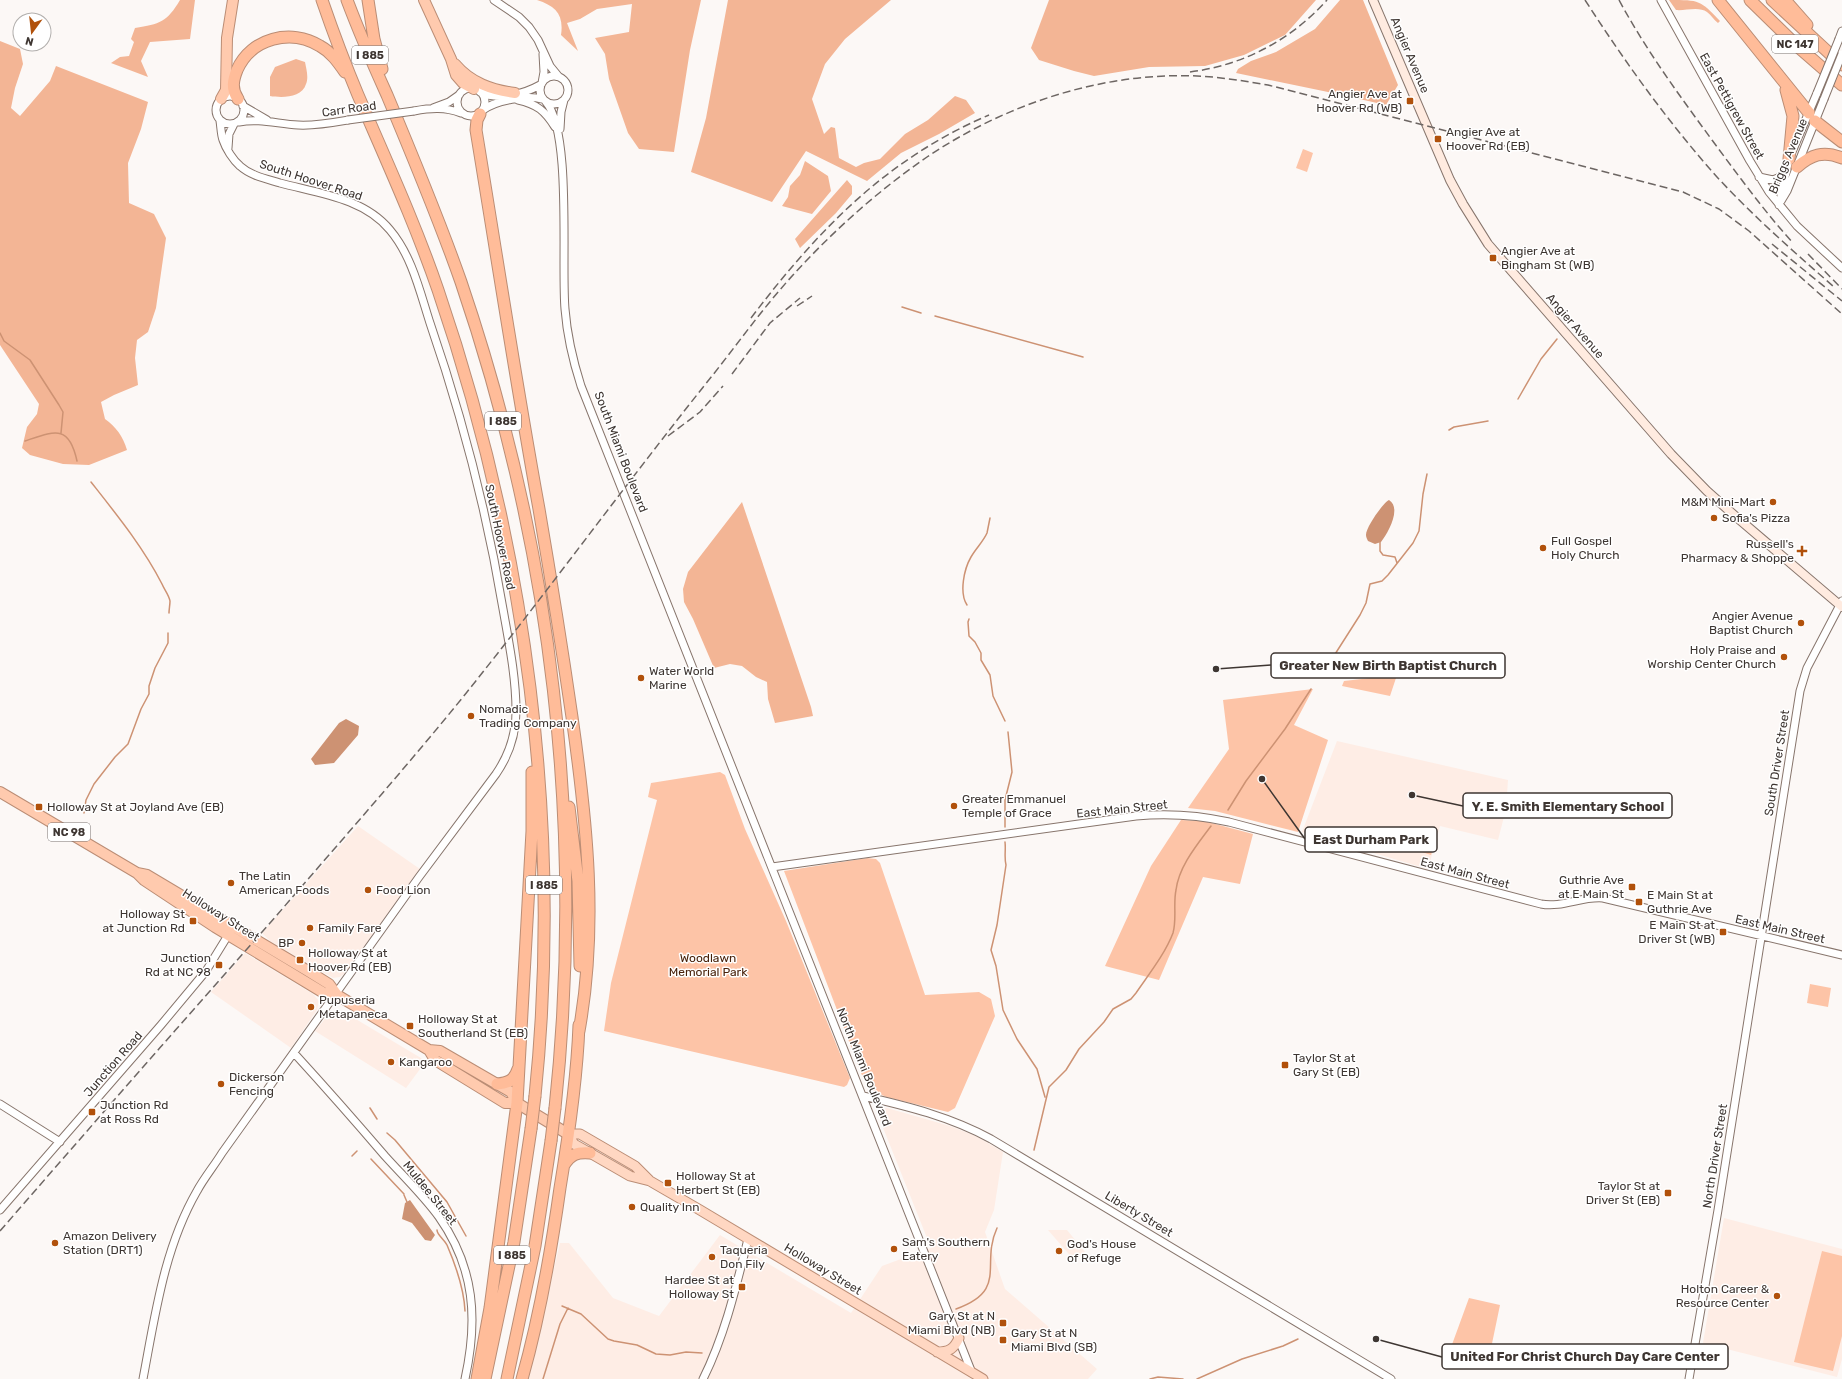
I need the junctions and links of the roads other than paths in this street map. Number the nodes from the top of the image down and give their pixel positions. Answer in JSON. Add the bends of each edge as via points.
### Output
{"nodes":[{"id":1,"x":233,"y":0,"type":"edge"},
{"id":2,"x":322,"y":0,"type":"edge"},
{"id":3,"x":347,"y":0,"type":"edge"},
{"id":4,"x":368,"y":0,"type":"edge"},
{"id":5,"x":424,"y":0,"type":"edge"},
{"id":6,"x":494,"y":0,"type":"edge"},
{"id":7,"x":1373,"y":0,"type":"edge"},
{"id":8,"x":1661,"y":0,"type":"edge"},
{"id":9,"x":1718,"y":0,"type":"edge"},
{"id":10,"x":1750,"y":0,"type":"edge"},
{"id":11,"x":1772,"y":0,"type":"edge"},
{"id":12,"x":1784,"y":0,"type":"edge"},
{"id":13,"x":1842,"y":31,"type":"edge"},
{"id":14,"x":543,"y":54,"type":"junction"},
{"id":15,"x":1842,"y":54,"type":"edge"},
{"id":16,"x":451,"y":59,"type":"junction"},
{"id":17,"x":1842,"y":62,"type":"edge"},
{"id":18,"x":1842,"y":65,"type":"edge"},
{"id":19,"x":559,"y":77,"type":"junction"},
{"id":20,"x":1782,"y":80,"type":"junction"},
{"id":21,"x":541,"y":84,"type":"junction"},
{"id":22,"x":1842,"y":85,"type":"edge"},
{"id":23,"x":477,"y":90,"type":"junction"},
{"id":24,"x":357,"y":93,"type":"junction"},
{"id":25,"x":459,"y":95,"type":"junction"},
{"id":26,"x":515,"y":97,"type":"junction"},
{"id":27,"x":221,"y":99,"type":"junction"},
{"id":28,"x":564,"y":100,"type":"junction"},
{"id":29,"x":544,"y":101,"type":"junction"},
{"id":30,"x":240,"y":102,"type":"junction"},
{"id":31,"x":433,"y":108,"type":"junction"},
{"id":32,"x":393,"y":110,"type":"junction"},
{"id":33,"x":481,"y":112,"type":"junction"},
{"id":34,"x":461,"y":113,"type":"junction"},
{"id":35,"x":1812,"y":117,"type":"junction"},
{"id":36,"x":267,"y":120,"type":"junction"},
{"id":37,"x":220,"y":121,"type":"junction"},
{"id":38,"x":236,"y":123,"type":"junction"},
{"id":39,"x":559,"y":135,"type":"junction"},
{"id":40,"x":1842,"y":142,"type":"edge"},
{"id":41,"x":228,"y":149,"type":"junction"},
{"id":42,"x":1842,"y":158,"type":"edge"},
{"id":43,"x":1793,"y":163,"type":"junction"},
{"id":44,"x":1785,"y":174,"type":"junction"},
{"id":45,"x":1759,"y":177,"type":"junction"},
{"id":46,"x":1779,"y":205,"type":"junction"},
{"id":47,"x":1842,"y":268,"type":"edge"},
{"id":48,"x":1841,"y":604,"type":"edge"},
{"id":49,"x":528,"y":674,"type":"junction"},
{"id":50,"x":560,"y":746,"type":"junction"},
{"id":51,"x":730,"y":763,"type":"joint"},
{"id":52,"x":0,"y":792,"type":"edge"},
{"id":53,"x":772,"y":867,"type":"junction"},
{"id":54,"x":231,"y":931,"type":"junction"},
{"id":55,"x":1761,"y":936,"type":"junction"},
{"id":56,"x":1842,"y":955,"type":"edge"},
{"id":57,"x":336,"y":995,"type":"junction"},
{"id":58,"x":579,"y":1031,"type":"junction"},
{"id":59,"x":429,"y":1050,"type":"junction"},
{"id":60,"x":294,"y":1053,"type":"junction"},
{"id":61,"x":518,"y":1069,"type":"junction"},
{"id":62,"x":497,"y":1084,"type":"junction"},
{"id":63,"x":863,"y":1096,"type":"junction"},
{"id":64,"x":517,"y":1103,"type":"junction"},
{"id":65,"x":0,"y":1104,"type":"edge"},
{"id":66,"x":568,"y":1134,"type":"junction"},
{"id":67,"x":60,"y":1142,"type":"junction"},
{"id":68,"x":590,"y":1153,"type":"junction"},
{"id":69,"x":564,"y":1165,"type":"junction"},
{"id":70,"x":650,"y":1181,"type":"junction"},
{"id":71,"x":0,"y":1210,"type":"edge"},
{"id":72,"x":748,"y":1238,"type":"junction"},
{"id":73,"x":959,"y":1338,"type":"junction"},
{"id":74,"x":937,"y":1352,"type":"junction"},
{"id":75,"x":974,"y":1376,"type":"edge"},
{"id":76,"x":143,"y":1379,"type":"edge"},
{"id":77,"x":465,"y":1379,"type":"edge"},
{"id":78,"x":477,"y":1379,"type":"edge"},
{"id":79,"x":485,"y":1379,"type":"edge"},
{"id":80,"x":507,"y":1379,"type":"edge"},
{"id":81,"x":522,"y":1379,"type":"edge"},
{"id":82,"x":703,"y":1379,"type":"edge"},
{"id":83,"x":983,"y":1379,"type":"edge"},
{"id":84,"x":1391,"y":1379,"type":"edge"},
{"id":85,"x":1689,"y":1379,"type":"edge"}],
"edges":[{"from":1,"to":27,"type":"highway","via":[[227,38],[226,90]]},
{"from":2,"to":24,"type":"highway","number":"I 885"},
{"from":3,"to":32,"type":"highway","number":"I 885"},
{"from":4,"to":32,"type":"highway"},
{"from":5,"to":16,"type":"highway"},
{"from":6,"to":14,"type":"street","via":[[529,27],[538,40]]},
{"from":7,"to":48,"type":"main road","name":"Angier Avenue","via":[[1450,180],[1488,244],[1697,481],[1778,553]]},
{"from":8,"to":45,"type":"street","name":"East Pettigrew Street"},
{"from":9,"to":20,"type":"highway"},
{"from":10,"to":22,"type":"highway","number":"NC 147"},
{"from":11,"to":18,"type":"highway","number":"NC 147"},
{"from":12,"to":17,"type":"highway"},
{"from":13,"to":35,"type":"street","name":"Briggs Avenue","bridge":true,"via":[[1817,93]]},
{"from":14,"to":19,"type":"street"},
{"from":14,"to":21,"type":"street","via":[[544,72]]},
{"from":15,"to":35,"type":"street","name":"Briggs Avenue","bridge":true,"via":[[1824,99]]},
{"from":16,"to":23,"type":"highway","via":[[458,78]]},
{"from":16,"to":26,"type":"highway","via":[[467,76],[486,87]]},
{"from":19,"to":21,"type":"street","via":[[549,77]]},
{"from":19,"to":28,"type":"street","via":[[567,86]]},
{"from":20,"to":35,"type":"highway"},
{"from":20,"to":43,"type":"highway","via":[[1789,96],[1793,116]]},
{"from":21,"to":26,"type":"street"},
{"from":21,"to":29,"type":"street","via":[[540,92]]},
{"from":23,"to":25,"type":"street","via":[[467,89]]},
{"from":23,"to":26,"type":"street","via":[[494,96]]},
{"from":23,"to":33,"type":"street","via":[[485,101]]},
{"from":24,"to":30,"type":"highway","via":[[327,50],[308,40],[287,36],[259,45],[242,60],[233,84],[234,93]]},
{"from":24,"to":49,"type":"highway","number":"I 885","via":[[402,195],[451,328],[493,479],[520,618]]},
{"from":25,"to":31,"type":"street","name":"Carr Road"},
{"from":25,"to":34,"type":"street","via":[[457,104]]},
{"from":26,"to":29,"type":"street","via":[[530,96]]},
{"from":26,"to":33,"type":"street","via":[[493,104]]},
{"from":26,"to":39,"type":"street","via":[[542,109]]},
{"from":27,"to":30,"type":"street","via":[[230,96]]},
{"from":27,"to":37,"type":"street","via":[[216,110]]},
{"from":28,"to":29,"type":"street","via":[[555,104]]},
{"from":28,"to":39,"type":"street","name":"South Miami Boulevard"},
{"from":29,"to":39,"type":"street","name":"South Miami Boulevard","via":[[554,114]]},
{"from":30,"to":36,"type":"street","name":"Carr Road"},
{"from":30,"to":38,"type":"street","via":[[243,116]]},
{"from":31,"to":34,"type":"street","name":"Carr Road"},
{"from":31,"to":36,"type":"street","name":"Carr Road","bridge":true,"via":[[306,125]]},
{"from":32,"to":50,"type":"highway","number":"I 885","via":[[458,273],[504,424],[537,572]]},
{"from":33,"to":34,"type":"street","via":[[470,116]]},
{"from":33,"to":58,"type":"highway","via":[[476,130],[530,462],[557,609],[584,807],[589,932],[586,989]]},
{"from":35,"to":40,"type":"highway"},
{"from":35,"to":43,"type":"street","name":"Briggs Avenue"},
{"from":35,"to":43,"type":"street","name":"Briggs Avenue"},
{"from":36,"to":38,"type":"street","name":"Carr Road"},
{"from":37,"to":38,"type":"street","via":[[227,124]]},
{"from":37,"to":41,"type":"street","name":"South Hoover Road","via":[[223,141]]},
{"from":38,"to":41,"type":"street","via":[[229,134]]},
{"from":39,"to":51,"type":"street","name":"South Miami Boulevard","via":[[563,180],[564,299],[572,356],[587,402]]},
{"from":41,"to":57,"type":"street","name":"South Hoover Road","via":[[237,163],[250,173],[348,201],[368,211],[385,224],[404,249],[436,340],[477,482],[498,578],[513,676],[516,712],[514,731],[501,766]]},
{"from":42,"to":43,"type":"highway","via":[[1832,154],[1816,154]]},
{"from":43,"to":44,"type":"street","name":"Briggs Avenue"},
{"from":43,"to":46,"type":"street","name":"Briggs Avenue","via":[[1787,192]]},
{"from":44,"to":45,"type":"street","via":[[1773,180]]},
{"from":44,"to":46,"type":"street","name":"Briggs Avenue"},
{"from":45,"to":46,"type":"street","name":"East Pettigrew Street"},
{"from":46,"to":47,"type":"street","name":"East Pettigrew Street","via":[[1797,226]]},
{"from":48,"to":55,"type":"street","name":"South Driver Street","via":[[1807,668],[1801,687]]},
{"from":49,"to":61,"type":"highway","via":[[532,831]]},
{"from":49,"to":79,"type":"highway","number":"I 885","bridge":true,"via":[[540,790],[544,872],[542,986],[531,1129],[514,1242]]},
{"from":50,"to":58,"type":"highway","via":[[578,881]]},
{"from":50,"to":80,"type":"highway","number":"I 885","bridge":true,"via":[[566,922],[563,1016],[555,1108],[536,1246]]},
{"from":51,"to":53,"type":"street","name":"North Miami Boulevard"},
{"from":52,"to":54,"type":"highway","name":"Holloway Street","number":"NC 98","via":[[137,873],[147,875]]},
{"from":53,"to":55,"type":"street","name":"East Main Street","via":[[1136,816],[1185,814],[1229,822],[1541,904],[1559,905],[1589,898],[1603,898]]},
{"from":53,"to":63,"type":"street","name":"North Miami Boulevard"},
{"from":54,"to":57,"type":"highway","name":"Holloway Street","number":"NC 98","via":[[324,993]]},
{"from":54,"to":67,"type":"street","name":"Junction Road","via":[[199,980]]},
{"from":55,"to":56,"type":"street","name":"East Main Street"},
{"from":55,"to":85,"type":"street","name":"North Driver Street"},
{"from":57,"to":59,"type":"highway","name":"Holloway Street","number":"NC 98"},
{"from":57,"to":60,"type":"street","name":"South Hoover Road"},
{"from":58,"to":66,"type":"highway"},
{"from":59,"to":62,"type":"highway","name":"Holloway Street","number":"NC 98","via":[[440,1051]]},
{"from":59,"to":64,"type":"highway","name":"Holloway Street","number":"NC 98","via":[[435,1060],[505,1103]]},
{"from":60,"to":76,"type":"street","name":"South Hoover Road","via":[[222,1153],[190,1204],[169,1258]]},
{"from":60,"to":77,"type":"street","name":"Muldee Street","via":[[432,1209],[456,1245],[467,1275],[473,1305],[472,1343]]},
{"from":61,"to":62,"type":"highway","via":[[515,1078]]},
{"from":61,"to":64,"type":"highway"},
{"from":62,"to":64,"type":"highway","name":"Holloway Street","number":"NC 98","via":[[511,1092]]},
{"from":63,"to":73,"type":"street","name":"North Miami Boulevard"},
{"from":63,"to":84,"type":"street","name":"Liberty Street","via":[[932,1114],[991,1138]]},
{"from":64,"to":66,"type":"highway","name":"Holloway Street"},
{"from":64,"to":78,"type":"highway","via":[[490,1308]]},
{"from":65,"to":67,"type":"street"},
{"from":66,"to":68,"type":"main road","name":"Holloway Street","via":[[574,1144]]},
{"from":66,"to":69,"type":"highway"},
{"from":66,"to":70,"type":"main road","name":"Holloway Street","via":[[580,1134],[635,1166]]},
{"from":67,"to":71,"type":"street","name":"Junction Road"},
{"from":68,"to":69,"type":"highway","via":[[575,1154],[568,1158]]},
{"from":68,"to":70,"type":"main road","name":"Holloway Street","via":[[630,1176]]},
{"from":69,"to":81,"type":"highway","via":[[545,1282]]},
{"from":70,"to":72,"type":"main road","name":"Holloway Street"},
{"from":72,"to":74,"type":"main road","name":"Holloway Street"},
{"from":72,"to":82,"type":"street","via":[[725,1324]]},
{"from":73,"to":74,"type":"main road","via":[[950,1350]]},
{"from":73,"to":75,"type":"street","name":"North Miami Boulevard"},
{"from":74,"to":75,"type":"main road","name":"Holloway Street"},
{"from":75,"to":83,"type":"main road","name":"Holloway Street"}]}
